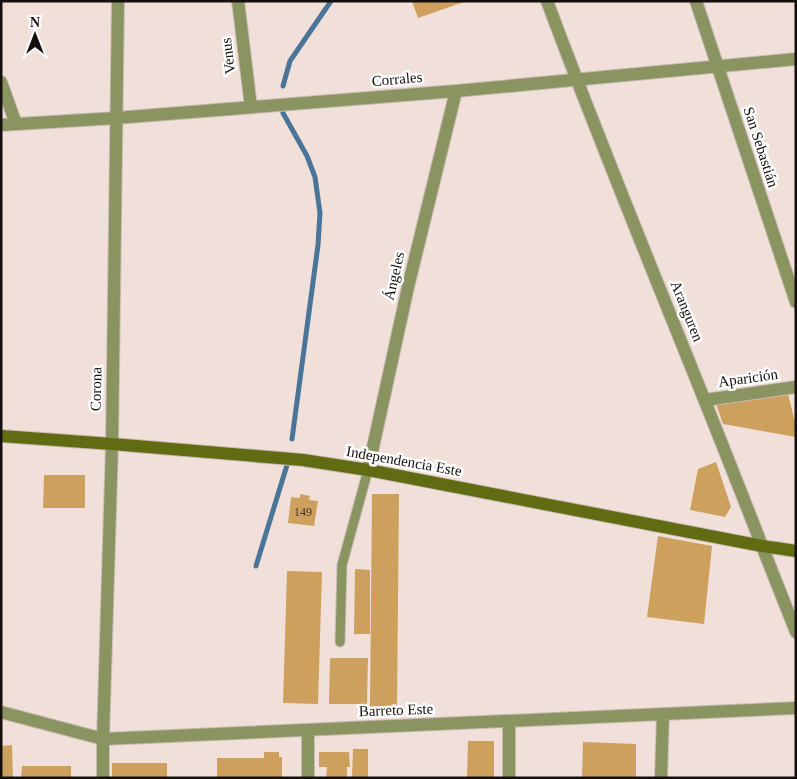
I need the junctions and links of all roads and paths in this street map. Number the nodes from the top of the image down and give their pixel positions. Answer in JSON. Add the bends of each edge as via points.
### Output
{"nodes":[{"id":1,"x":118,"y":1,"type":"edge"},
{"id":2,"x":238,"y":1,"type":"edge"},
{"id":3,"x":546,"y":1,"type":"edge"},
{"id":4,"x":696,"y":1,"type":"edge"},
{"id":5,"x":796,"y":59,"type":"edge"},
{"id":6,"x":718,"y":67,"type":"junction"},
{"id":7,"x":576,"y":80,"type":"junction"},
{"id":8,"x":1,"y":82,"type":"edge"},
{"id":9,"x":456,"y":91,"type":"junction"},
{"id":10,"x":251,"y":107,"type":"junction"},
{"id":11,"x":116,"y":118,"type":"junction"},
{"id":12,"x":1,"y":124,"type":"edge"},
{"id":13,"x":16,"y":124,"type":"junction"},
{"id":14,"x":796,"y":302,"type":"edge"},
{"id":15,"x":796,"y":387,"type":"edge"},
{"id":16,"x":705,"y":400,"type":"junction"},
{"id":17,"x":1,"y":436,"type":"edge"},
{"id":18,"x":112,"y":444,"type":"junction"},
{"id":19,"x":368,"y":470,"type":"junction"},
{"id":20,"x":762,"y":546,"type":"junction"},
{"id":21,"x":796,"y":552,"type":"edge"},
{"id":22,"x":796,"y":632,"type":"edge"},
{"id":23,"x":340,"y":642,"type":"dead end"},
{"id":24,"x":796,"y":708,"type":"edge"},
{"id":25,"x":1,"y":712,"type":"edge"},
{"id":26,"x":663,"y":714,"type":"junction"},
{"id":27,"x":509,"y":721,"type":"junction"},
{"id":28,"x":308,"y":730,"type":"junction"},
{"id":29,"x":103,"y":739,"type":"junction"},
{"id":30,"x":103,"y":778,"type":"edge"},
{"id":31,"x":308,"y":778,"type":"edge"},
{"id":32,"x":509,"y":778,"type":"edge"},
{"id":33,"x":661,"y":778,"type":"edge"}],
"edges":[{"from":1,"to":11,"type":"street","name":"Corona"},
{"from":2,"to":10,"type":"street","name":"Venus"},
{"from":3,"to":7,"type":"street","name":"Aranguren"},
{"from":4,"to":6,"type":"street","name":"San Sebastián"},
{"from":5,"to":6,"type":"street","name":"Corrales"},
{"from":6,"to":7,"type":"street","name":"Corrales"},
{"from":6,"to":14,"type":"street","name":"San Sebastián"},
{"from":7,"to":9,"type":"street","name":"Corrales"},
{"from":7,"to":16,"type":"street","name":"Aranguren"},
{"from":8,"to":13,"type":"street"},
{"from":9,"to":10,"type":"street","name":"Corrales"},
{"from":9,"to":19,"type":"street","name":"Ángeles"},
{"from":10,"to":11,"type":"street","name":"Corrales"},
{"from":11,"to":13,"type":"street","name":"Corrales"},
{"from":11,"to":18,"type":"street","name":"Corona"},
{"from":12,"to":13,"type":"street","name":"Corrales"},
{"from":15,"to":16,"type":"street","name":"Aparición"},
{"from":16,"to":20,"type":"street","name":"Aranguren"},
{"from":17,"to":18,"type":"main road","name":"Independencia Este"},
{"from":18,"to":19,"type":"main road","name":"Independencia Este","via":[[303,460]]},
{"from":18,"to":29,"type":"street","name":"Corona"},
{"from":19,"to":20,"type":"main road","name":"Independencia Este"},
{"from":19,"to":23,"type":"lane","via":[[342,565]]},
{"from":20,"to":21,"type":"main road","name":"Independencia Este"},
{"from":20,"to":22,"type":"street","name":"Aranguren"},
{"from":24,"to":26,"type":"street","name":"Barreto Este"},
{"from":25,"to":29,"type":"street","name":"Barreto Este"},
{"from":26,"to":27,"type":"street","name":"Barreto Este"},
{"from":26,"to":33,"type":"street"},
{"from":27,"to":28,"type":"street","name":"Barreto Este"},
{"from":27,"to":32,"type":"street"},
{"from":28,"to":29,"type":"street","name":"Barreto Este"},
{"from":28,"to":31,"type":"street"},
{"from":29,"to":30,"type":"street","name":"Corona"}]}
